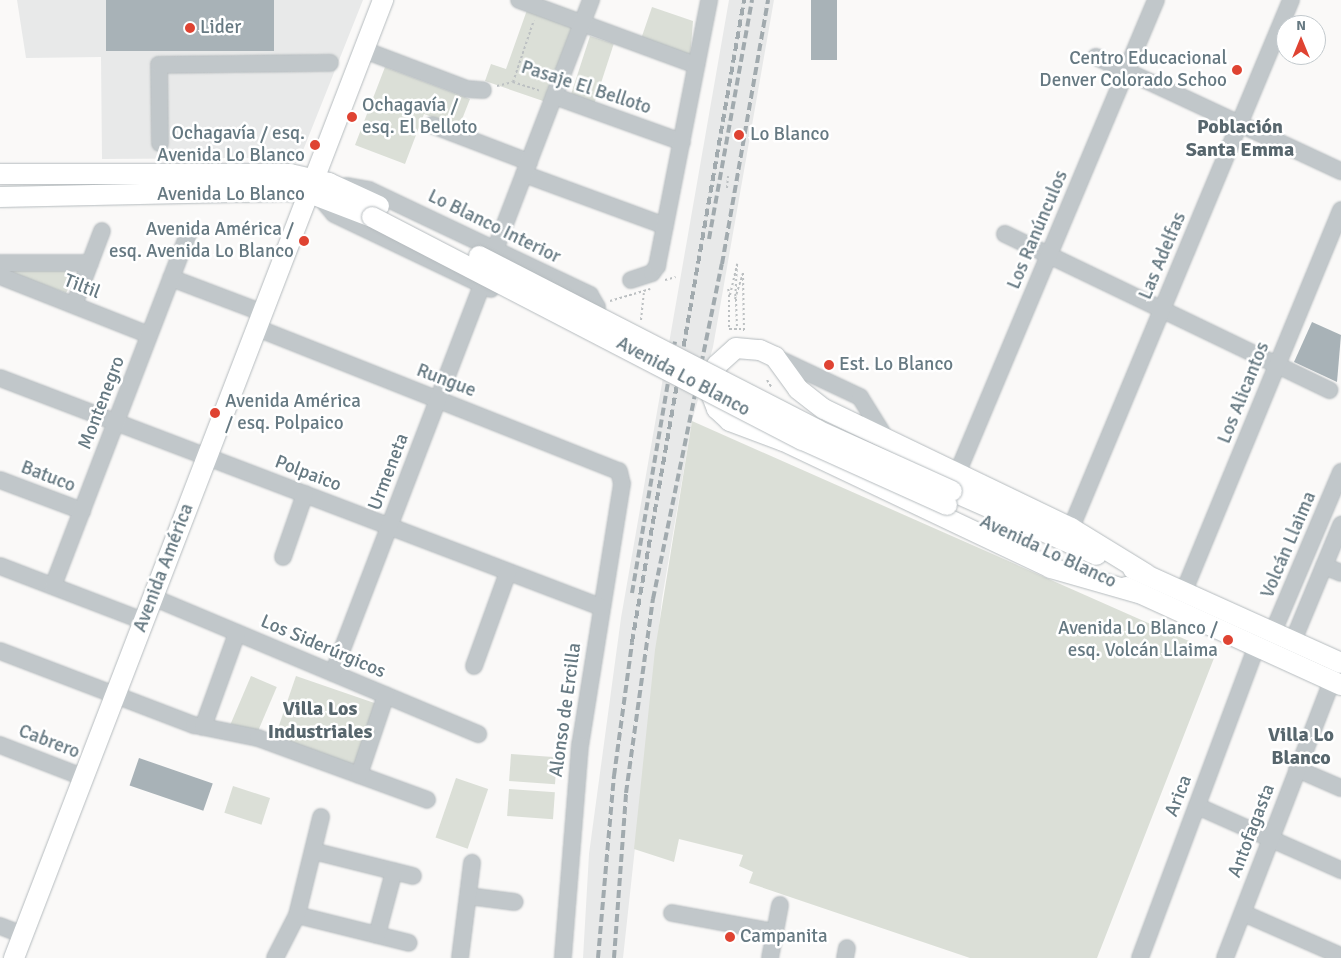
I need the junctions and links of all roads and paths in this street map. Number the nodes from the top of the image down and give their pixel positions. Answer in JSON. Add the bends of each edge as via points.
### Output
{"nodes":[{"id":1,"x":384,"y":0,"type":"edge"},
{"id":2,"x":519,"y":0,"type":"edge"},
{"id":3,"x":591,"y":0,"type":"edge"},
{"id":4,"x":709,"y":0,"type":"edge"},
{"id":5,"x":1156,"y":0,"type":"edge"},
{"id":6,"x":1292,"y":0,"type":"edge"},
{"id":7,"x":538,"y":7,"type":"junction"},
{"id":8,"x":582,"y":24,"type":"junction"},
{"id":9,"x":364,"y":50,"type":"junction"},
{"id":10,"x":1096,"y":57,"type":"dead end"},
{"id":11,"x":330,"y":63,"type":"dead end"},
{"id":12,"x":696,"y":64,"type":"junction"},
{"id":13,"x":1126,"y":71,"type":"junction"},
{"id":14,"x":513,"y":82,"type":"junction"},
{"id":15,"x":483,"y":90,"type":"joint"},
{"id":16,"x":554,"y":96,"type":"junction"},
{"id":17,"x":1240,"y":124,"type":"junction"},
{"id":18,"x":432,"y":125,"type":"dead end"},
{"id":19,"x":682,"y":142,"type":"junction"},
{"id":20,"x":160,"y":143,"type":"dead end"},
{"id":21,"x":527,"y":168,"type":"junction"},
{"id":22,"x":1341,"y":171,"type":"edge"},
{"id":23,"x":0,"y":174,"type":"edge"},
{"id":24,"x":728,"y":176,"type":"dead end"},
{"id":25,"x":336,"y":186,"type":"junction"},
{"id":26,"x":727,"y":188,"type":"dead end"},
{"id":27,"x":314,"y":189,"type":"junction"},
{"id":28,"x":0,"y":196,"type":"edge"},
{"id":29,"x":1341,"y":210,"type":"edge"},
{"id":30,"x":376,"y":212,"type":"junction"},
{"id":31,"x":666,"y":226,"type":"junction"},
{"id":32,"x":102,"y":231,"type":"dead end"},
{"id":33,"x":188,"y":234,"type":"dead end"},
{"id":34,"x":1005,"y":234,"type":"dead end"},
{"id":35,"x":495,"y":250,"type":"junction"},
{"id":36,"x":1049,"y":254,"type":"junction"},
{"id":37,"x":0,"y":262,"type":"edge"},
{"id":38,"x":90,"y":263,"type":"junction"},
{"id":39,"x":0,"y":276,"type":"edge"},
{"id":40,"x":171,"y":278,"type":"junction"},
{"id":41,"x":631,"y":280,"type":"dead end"},
{"id":42,"x":482,"y":285,"type":"junction"},
{"id":43,"x":728,"y":289,"type":"dead end"},
{"id":44,"x":644,"y":293,"type":"dead end"},
{"id":45,"x":729,"y":294,"type":"junction"},
{"id":46,"x":736,"y":298,"type":"junction"},
{"id":47,"x":74,"y":305,"type":"junction"},
{"id":48,"x":1163,"y":308,"type":"junction"},
{"id":49,"x":260,"y":321,"type":"junction"},
{"id":50,"x":646,"y":323,"type":"dead end"},
{"id":51,"x":737,"y":329,"type":"junction"},
{"id":52,"x":744,"y":329,"type":"junction"},
{"id":53,"x":581,"y":332,"type":"junction"},
{"id":54,"x":149,"y":335,"type":"junction"},
{"id":55,"x":744,"y":335,"type":"dead end"},
{"id":56,"x":621,"y":351,"type":"dead end"},
{"id":57,"x":774,"y":357,"type":"junction"},
{"id":58,"x":1278,"y":362,"type":"junction"},
{"id":59,"x":0,"y":378,"type":"edge"},
{"id":60,"x":1329,"y":390,"type":"dead end"},
{"id":61,"x":438,"y":399,"type":"junction"},
{"id":62,"x":116,"y":422,"type":"junction"},
{"id":63,"x":888,"y":442,"type":"junction"},
{"id":64,"x":207,"y":457,"type":"junction"},
{"id":65,"x":619,"y":471,"type":"joint"},
{"id":66,"x":1341,"y":472,"type":"edge"},
{"id":67,"x":0,"y":480,"type":"edge"},
{"id":68,"x":952,"y":490,"type":"junction"},
{"id":69,"x":1338,"y":491,"type":"edge"},
{"id":70,"x":305,"y":494,"type":"junction"},
{"id":71,"x":82,"y":511,"type":"junction"},
{"id":72,"x":1341,"y":525,"type":"edge"},
{"id":73,"x":389,"y":526,"type":"junction"},
{"id":74,"x":1071,"y":528,"type":"junction"},
{"id":75,"x":283,"y":557,"type":"dead end"},
{"id":76,"x":0,"y":566,"type":"edge"},
{"id":77,"x":1324,"y":566,"type":"junction"},
{"id":78,"x":508,"y":572,"type":"junction"},
{"id":79,"x":1341,"y":573,"type":"edge"},
{"id":80,"x":1146,"y":574,"type":"junction"},
{"id":81,"x":53,"y":586,"type":"junction"},
{"id":82,"x":1184,"y":591,"type":"junction"},
{"id":83,"x":1138,"y":593,"type":"junction"},
{"id":84,"x":152,"y":597,"type":"junction"},
{"id":85,"x":601,"y":607,"type":"junction"},
{"id":86,"x":143,"y":621,"type":"junction"},
{"id":87,"x":1273,"y":632,"type":"junction"},
{"id":88,"x":237,"y":633,"type":"junction"},
{"id":89,"x":1293,"y":641,"type":"junction"},
{"id":90,"x":1256,"y":647,"type":"junction"},
{"id":91,"x":0,"y":651,"type":"edge"},
{"id":92,"x":1340,"y":663,"type":"edge"},
{"id":93,"x":474,"y":666,"type":"dead end"},
{"id":94,"x":333,"y":673,"type":"junction"},
{"id":95,"x":1336,"y":683,"type":"edge"},
{"id":96,"x":386,"y":695,"type":"junction"},
{"id":97,"x":114,"y":696,"type":"junction"},
{"id":98,"x":203,"y":727,"type":"junction"},
{"id":99,"x":478,"y":734,"type":"dead end"},
{"id":100,"x":0,"y":745,"type":"edge"},
{"id":101,"x":1297,"y":769,"type":"junction"},
{"id":102,"x":358,"y":774,"type":"junction"},
{"id":103,"x":83,"y":777,"type":"junction"},
{"id":104,"x":1341,"y":788,"type":"edge"},
{"id":105,"x":427,"y":800,"type":"dead end"},
{"id":106,"x":1197,"y":806,"type":"junction"},
{"id":107,"x":321,"y":817,"type":"dead end"},
{"id":108,"x":1270,"y":840,"type":"junction"},
{"id":109,"x":313,"y":851,"type":"junction"},
{"id":110,"x":472,"y":863,"type":"dead end"},
{"id":111,"x":1341,"y":870,"type":"edge"},
{"id":112,"x":394,"y":871,"type":"junction"},
{"id":113,"x":413,"y":876,"type":"dead end"},
{"id":114,"x":468,"y":896,"type":"junction"},
{"id":115,"x":514,"y":902,"type":"dead end"},
{"id":116,"x":780,"y":905,"type":"dead end"},
{"id":117,"x":672,"y":913,"type":"dead end"},
{"id":118,"x":1243,"y":913,"type":"junction"},
{"id":119,"x":297,"y":915,"type":"junction"},
{"id":120,"x":0,"y":926,"type":"edge"},
{"id":121,"x":775,"y":932,"type":"junction"},
{"id":122,"x":23,"y":935,"type":"junction"},
{"id":123,"x":377,"y":935,"type":"junction"},
{"id":124,"x":410,"y":943,"type":"dead end"},
{"id":125,"x":1341,"y":956,"type":"edge"},
{"id":126,"x":14,"y":958,"type":"edge"},
{"id":127,"x":275,"y":958,"type":"edge"},
{"id":128,"x":460,"y":958,"type":"edge"},
{"id":129,"x":563,"y":958,"type":"edge"},
{"id":130,"x":770,"y":958,"type":"edge"},
{"id":131,"x":1140,"y":958,"type":"edge"},
{"id":132,"x":1225,"y":958,"type":"edge"}],
"edges":[{"from":1,"to":9,"type":"main road","name":"Avenida América"},
{"from":2,"to":7,"type":"street"},
{"from":3,"to":8,"type":"street"},
{"from":4,"to":12,"type":"street"},
{"from":5,"to":13,"type":"street","name":"Los Ranúnculos"},
{"from":6,"to":17,"type":"street","name":"Las Adelfas"},
{"from":7,"to":8,"type":"street"},
{"from":7,"to":14,"type":"path"},
{"from":8,"to":12,"type":"street"},
{"from":8,"to":16,"type":"street"},
{"from":9,"to":15,"type":"street","via":[[467,89]]},
{"from":9,"to":27,"type":"main road","name":"Avenida América"},
{"from":10,"to":13,"type":"street"},
{"from":11,"to":20,"type":"street","via":[[159,65]]},
{"from":12,"to":19,"type":"street"},
{"from":13,"to":17,"type":"street"},
{"from":13,"to":36,"type":"street","name":"Los Ranúnculos"},
{"from":14,"to":15,"type":"path","name":"Pasaje El Belloto"},
{"from":14,"to":16,"type":"path","name":"Pasaje El Belloto"},
{"from":16,"to":19,"type":"street","name":"Pasaje El Belloto"},
{"from":16,"to":21,"type":"street"},
{"from":17,"to":22,"type":"street"},
{"from":17,"to":48,"type":"street","name":"Las Adelfas"},
{"from":18,"to":21,"type":"street"},
{"from":19,"to":31,"type":"street"},
{"from":21,"to":31,"type":"street"},
{"from":21,"to":35,"type":"street"},
{"from":23,"to":27,"type":"main road","name":"Avenida Lo Blanco","via":[[260,173]]},
{"from":24,"to":26,"type":"path"},
{"from":25,"to":27,"type":"main road","name":"Avenida Lo Blanco"},
{"from":25,"to":30,"type":"main road","name":"Avenida Lo Blanco"},
{"from":25,"to":35,"type":"street","name":"Lo Blanco Interior","via":[[369,190]]},
{"from":27,"to":28,"type":"main road","name":"Avenida Lo Blanco"},
{"from":27,"to":30,"type":"main road","name":"Avenida Lo Blanco"},
{"from":27,"to":42,"type":"street","via":[[334,214]]},
{"from":27,"to":49,"type":"main road","name":"Avenida América"},
{"from":29,"to":58,"type":"street","name":"Los Alicantos"},
{"from":30,"to":68,"type":"main road","name":"Avenida Lo Blanco","bridge":true,"via":[[817,430]]},
{"from":31,"to":41,"type":"street","via":[[656,270]]},
{"from":32,"to":38,"type":"street"},
{"from":33,"to":40,"type":"street","name":"Montenegro"},
{"from":34,"to":36,"type":"street"},
{"from":35,"to":53,"type":"street","name":"Lo Blanco Interior","via":[[590,295],[598,314],[593,326]]},
{"from":36,"to":48,"type":"street"},
{"from":36,"to":68,"type":"street","name":"Los Ranúnculos"},
{"from":37,"to":38,"type":"street"},
{"from":38,"to":47,"type":"street"},
{"from":39,"to":47,"type":"street","name":"Tiltil"},
{"from":40,"to":49,"type":"street","name":"Rungue"},
{"from":40,"to":54,"type":"street","name":"Montenegro"},
{"from":42,"to":53,"type":"street"},
{"from":42,"to":61,"type":"street","name":"Urmeneta"},
{"from":43,"to":45,"type":"path"},
{"from":44,"to":50,"type":"path","via":[[638,318]]},
{"from":45,"to":46,"type":"path","via":[[737,264]]},
{"from":45,"to":51,"type":"path","via":[[730,329]]},
{"from":46,"to":51,"type":"path"},
{"from":46,"to":52,"type":"path","via":[[743,273]]},
{"from":47,"to":54,"type":"street","name":"Tiltil"},
{"from":48,"to":58,"type":"street"},
{"from":48,"to":74,"type":"street","name":"Las Adelfas"},
{"from":49,"to":61,"type":"street","name":"Rungue"},
{"from":49,"to":64,"type":"main road","name":"Avenida América"},
{"from":51,"to":52,"type":"path"},
{"from":52,"to":55,"type":"path"},
{"from":53,"to":56,"type":"street"},
{"from":54,"to":62,"type":"street","name":"Montenegro"},
{"from":57,"to":63,"type":"main road","via":[[798,389],[824,409]]},
{"from":57,"to":63,"type":"street","via":[[860,397]]},
{"from":57,"to":83,"type":"main road","via":[[747,347],[723,357],[711,388],[721,414],[1051,568]]},
{"from":58,"to":60,"type":"street"},
{"from":58,"to":82,"type":"street","name":"Los Alicantos"},
{"from":59,"to":62,"type":"street","name":"Polpaico"},
{"from":61,"to":65,"type":"street","name":"Rungue"},
{"from":61,"to":73,"type":"street","name":"Urmeneta"},
{"from":62,"to":64,"type":"street","name":"Polpaico"},
{"from":62,"to":71,"type":"street","name":"Montenegro"},
{"from":63,"to":68,"type":"main road"},
{"from":64,"to":70,"type":"street","name":"Polpaico"},
{"from":64,"to":84,"type":"main road","name":"Avenida América"},
{"from":65,"to":85,"type":"street","name":"Alonso de Ercilla","via":[[622,484]]},
{"from":66,"to":69,"type":"street","name":"Volcán Llaima"},
{"from":67,"to":71,"type":"street","name":"Batuco"},
{"from":68,"to":74,"type":"main road"},
{"from":68,"to":80,"type":"main road","name":"Avenida Lo Blanco"},
{"from":68,"to":83,"type":"main road","name":"Avenida Lo Blanco"},
{"from":69,"to":87,"type":"street","name":"Volcán Llaima"},
{"from":70,"to":73,"type":"street","name":"Polpaico"},
{"from":70,"to":75,"type":"street"},
{"from":71,"to":81,"type":"street","name":"Montenegro"},
{"from":72,"to":77,"type":"street"},
{"from":73,"to":78,"type":"street","name":"Polpaico"},
{"from":73,"to":94,"type":"street","name":"Urmeneta"},
{"from":74,"to":80,"type":"main road"},
{"from":76,"to":81,"type":"street"},
{"from":77,"to":79,"type":"street"},
{"from":77,"to":89,"type":"street"},
{"from":78,"to":85,"type":"street","name":"Polpaico"},
{"from":78,"to":93,"type":"street"},
{"from":80,"to":82,"type":"main road","name":"Avenida Lo Blanco"},
{"from":81,"to":86,"type":"street"},
{"from":82,"to":87,"type":"main road","name":"Avenida Lo Blanco"},
{"from":83,"to":90,"type":"main road","name":"Avenida Lo Blanco"},
{"from":84,"to":86,"type":"main road","name":"Avenida América"},
{"from":84,"to":88,"type":"street","name":"Los Siderúrgicos"},
{"from":85,"to":129,"type":"street","name":"Alonso de Ercilla","via":[[580,745]]},
{"from":86,"to":97,"type":"main road","name":"Avenida América"},
{"from":87,"to":89,"type":"main road","name":"Avenida Lo Blanco"},
{"from":88,"to":94,"type":"street","name":"Los Siderúrgicos"},
{"from":88,"to":98,"type":"street"},
{"from":89,"to":92,"type":"main road","name":"Avenida Lo Blanco"},
{"from":90,"to":95,"type":"main road","name":"Avenida Lo Blanco"},
{"from":90,"to":106,"type":"street","name":"Arica"},
{"from":91,"to":97,"type":"street"},
{"from":92,"to":95,"type":"street","name":"Antofagasta"},
{"from":94,"to":96,"type":"street","name":"Los Siderúrgicos"},
{"from":95,"to":101,"type":"street","name":"Antofagasta"},
{"from":96,"to":99,"type":"street","name":"Los Siderúrgicos"},
{"from":96,"to":102,"type":"street"},
{"from":97,"to":98,"type":"street"},
{"from":97,"to":103,"type":"main road","name":"Avenida América"},
{"from":98,"to":102,"type":"street","via":[[258,738]]},
{"from":100,"to":103,"type":"street","name":"Cabrero"},
{"from":101,"to":104,"type":"street"},
{"from":101,"to":108,"type":"street","name":"Antofagasta"},
{"from":102,"to":105,"type":"street"},
{"from":103,"to":122,"type":"main road","name":"Avenida América"},
{"from":106,"to":108,"type":"street"},
{"from":106,"to":131,"type":"street","name":"Arica"},
{"from":107,"to":109,"type":"street"},
{"from":108,"to":111,"type":"street"},
{"from":108,"to":118,"type":"street","name":"Antofagasta"},
{"from":109,"to":112,"type":"street"},
{"from":109,"to":119,"type":"street"},
{"from":110,"to":114,"type":"street"},
{"from":112,"to":113,"type":"street"},
{"from":112,"to":123,"type":"street"},
{"from":114,"to":115,"type":"street"},
{"from":114,"to":128,"type":"street"},
{"from":116,"to":121,"type":"street"},
{"from":117,"to":121,"type":"street"},
{"from":118,"to":125,"type":"street"},
{"from":118,"to":132,"type":"street","name":"Antofagasta"},
{"from":119,"to":123,"type":"street"},
{"from":119,"to":127,"type":"street"},
{"from":120,"to":122,"type":"street"},
{"from":121,"to":130,"type":"street"},
{"from":122,"to":126,"type":"main road","name":"Avenida América"},
{"from":123,"to":124,"type":"street"}]}
